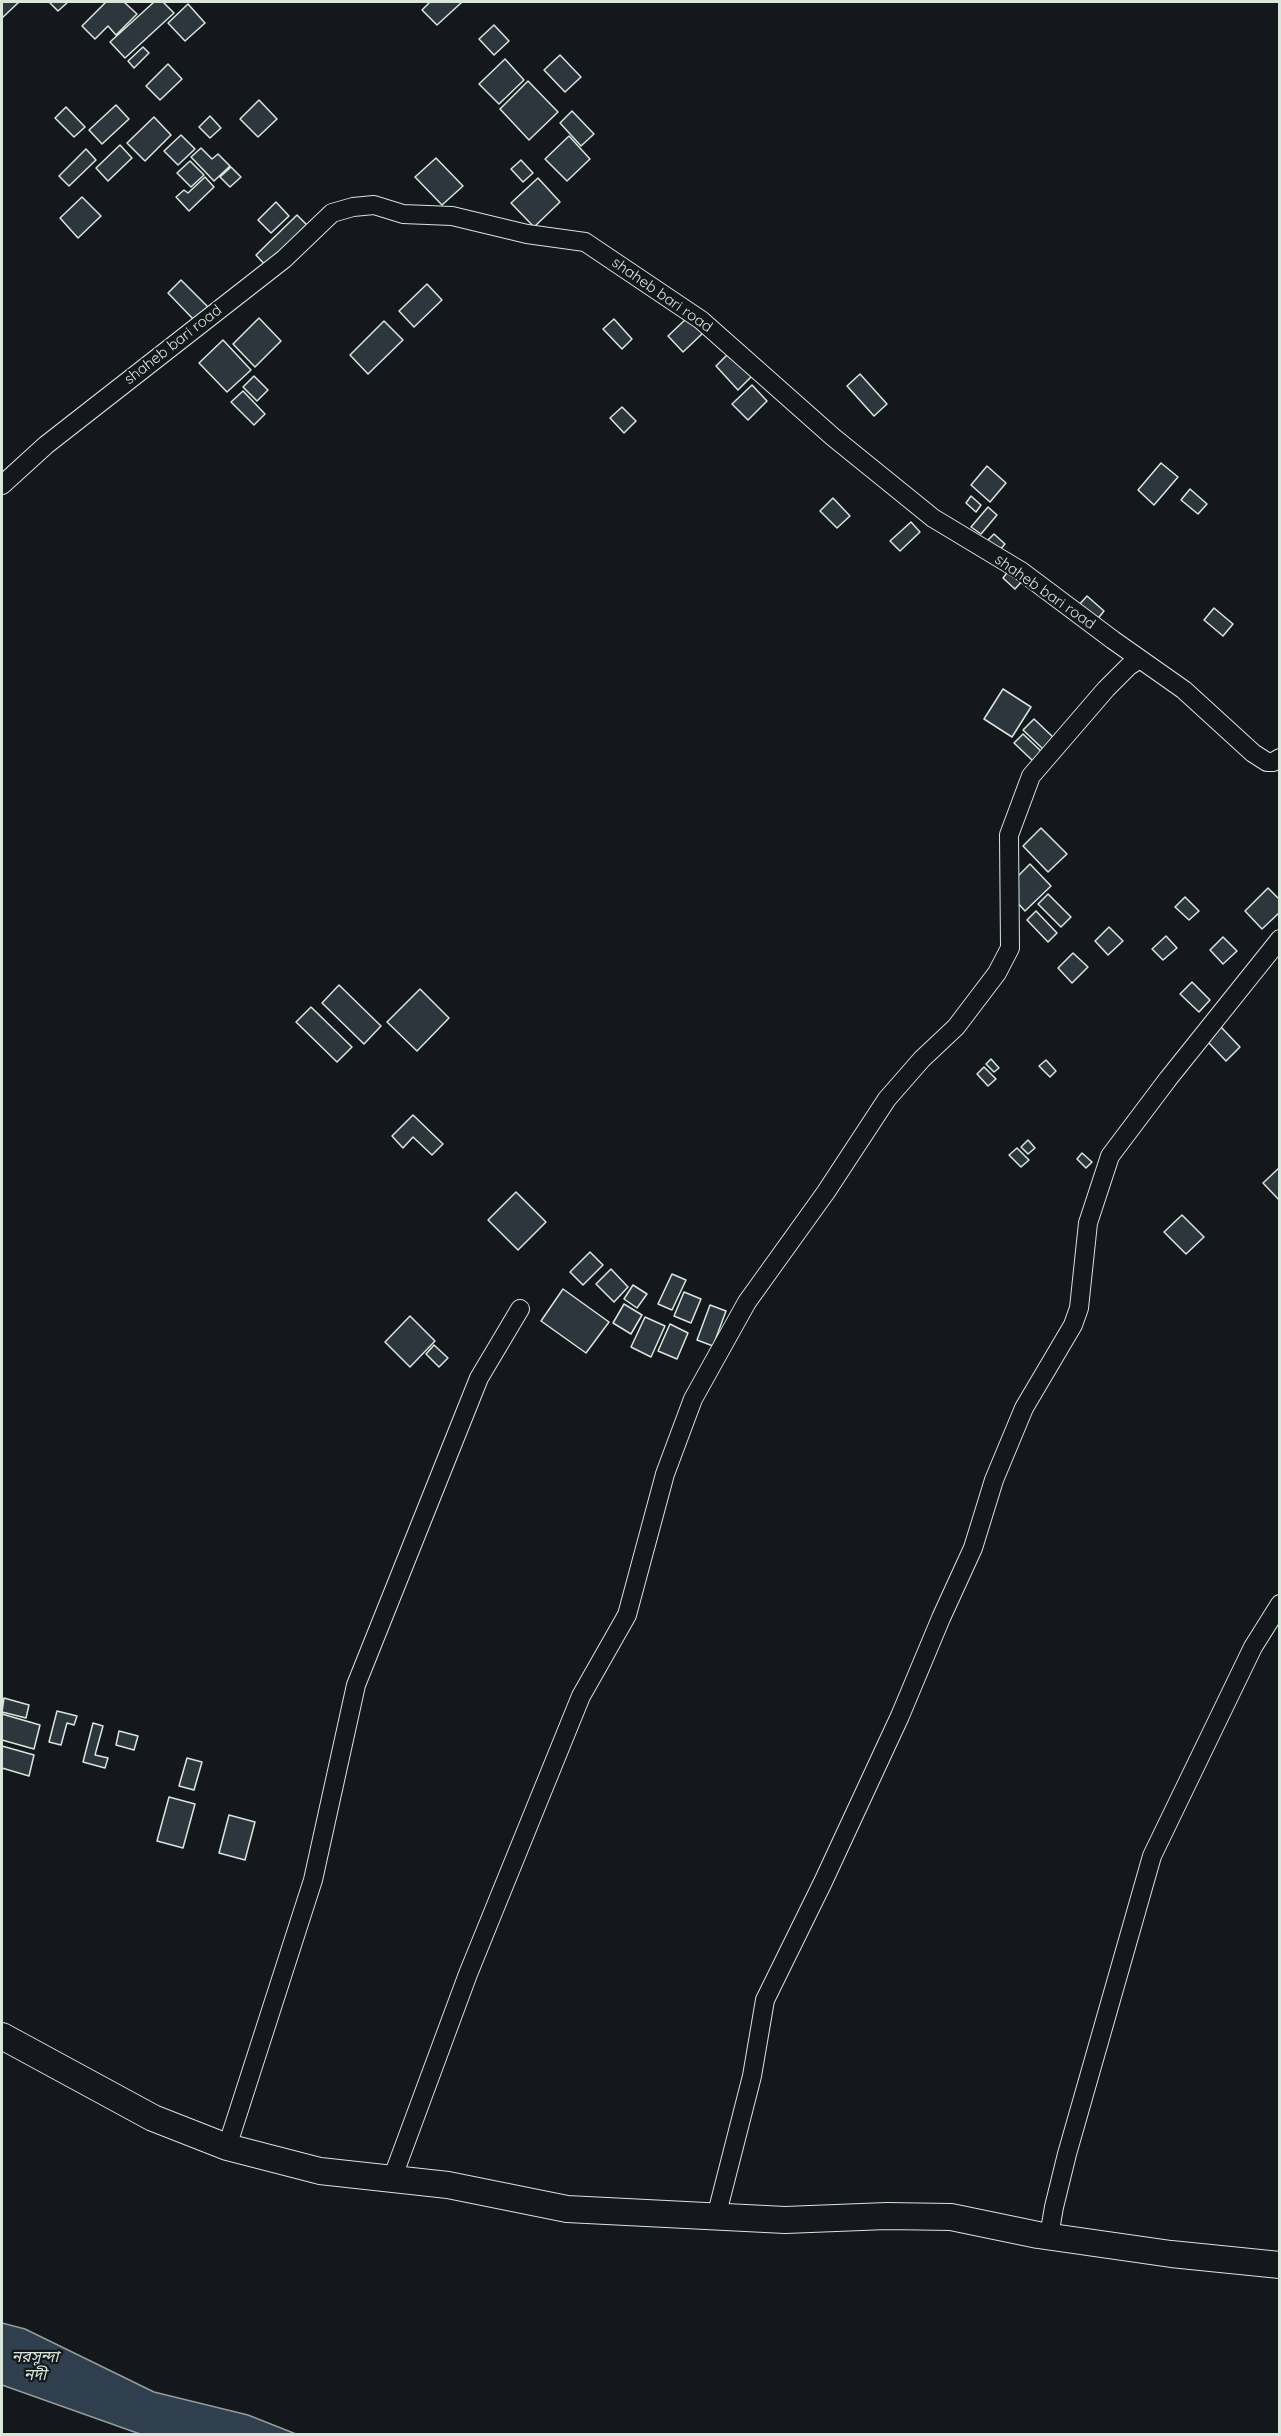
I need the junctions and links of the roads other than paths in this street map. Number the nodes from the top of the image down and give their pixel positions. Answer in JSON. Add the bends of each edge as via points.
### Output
{"nodes":[{"id":1,"x":2,"y":485,"type":"edge"},
{"id":2,"x":1140,"y":659,"type":"junction"},
{"id":3,"x":1280,"y":758,"type":"edge"},
{"id":4,"x":1280,"y":939,"type":"edge"},
{"id":5,"x":520,"y":1309,"type":"dead end"},
{"id":6,"x":1280,"y":1604,"type":"edge"},
{"id":7,"x":2,"y":2036,"type":"edge"},
{"id":8,"x":227,"y":2147,"type":"junction"},
{"id":9,"x":392,"y":2179,"type":"junction"},
{"id":10,"x":717,"y":2217,"type":"junction"},
{"id":11,"x":1049,"y":2236,"type":"junction"},
{"id":12,"x":1280,"y":2265,"type":"edge"}],
"edges":[{"from":1,"to":2,"type":"street","name":"shaheb bari road","via":[[46,445],[284,259],[332,213],[374,205],[403,214],[452,216],[527,234],[585,242],[701,320],[833,437],[933,518],[1021,571]]},
{"from":2,"to":3,"type":"street","name":"shaheb bari road","via":[[1184,690],[1253,753],[1267,762]]},
{"from":2,"to":9,"type":"street","via":[[1106,689],[1031,776],[1009,835],[1010,948],[997,973],[956,1027],[887,1099],[747,1302],[693,1399],[665,1474],[627,1615],[576,1707],[468,1974]]},
{"from":4,"to":10,"type":"street","via":[[1110,1156],[1088,1223],[1079,1308],[1024,1408],[994,1480],[973,1548],[900,1716],[765,2000],[752,2076]]},
{"from":5,"to":8,"type":"street","via":[[479,1378],[356,1685],[313,1880]]},
{"from":6,"to":11,"type":"street","via":[[1253,1647],[1152,1856],[1067,2154]]},
{"from":7,"to":8,"type":"street","via":[[153,2118]]},
{"from":8,"to":9,"type":"street","via":[[320,2171]]},
{"from":9,"to":10,"type":"street","via":[[448,2185],[567,2209]]},
{"from":10,"to":11,"type":"street","via":[[951,2217]]},
{"from":11,"to":12,"type":"street"}]}
